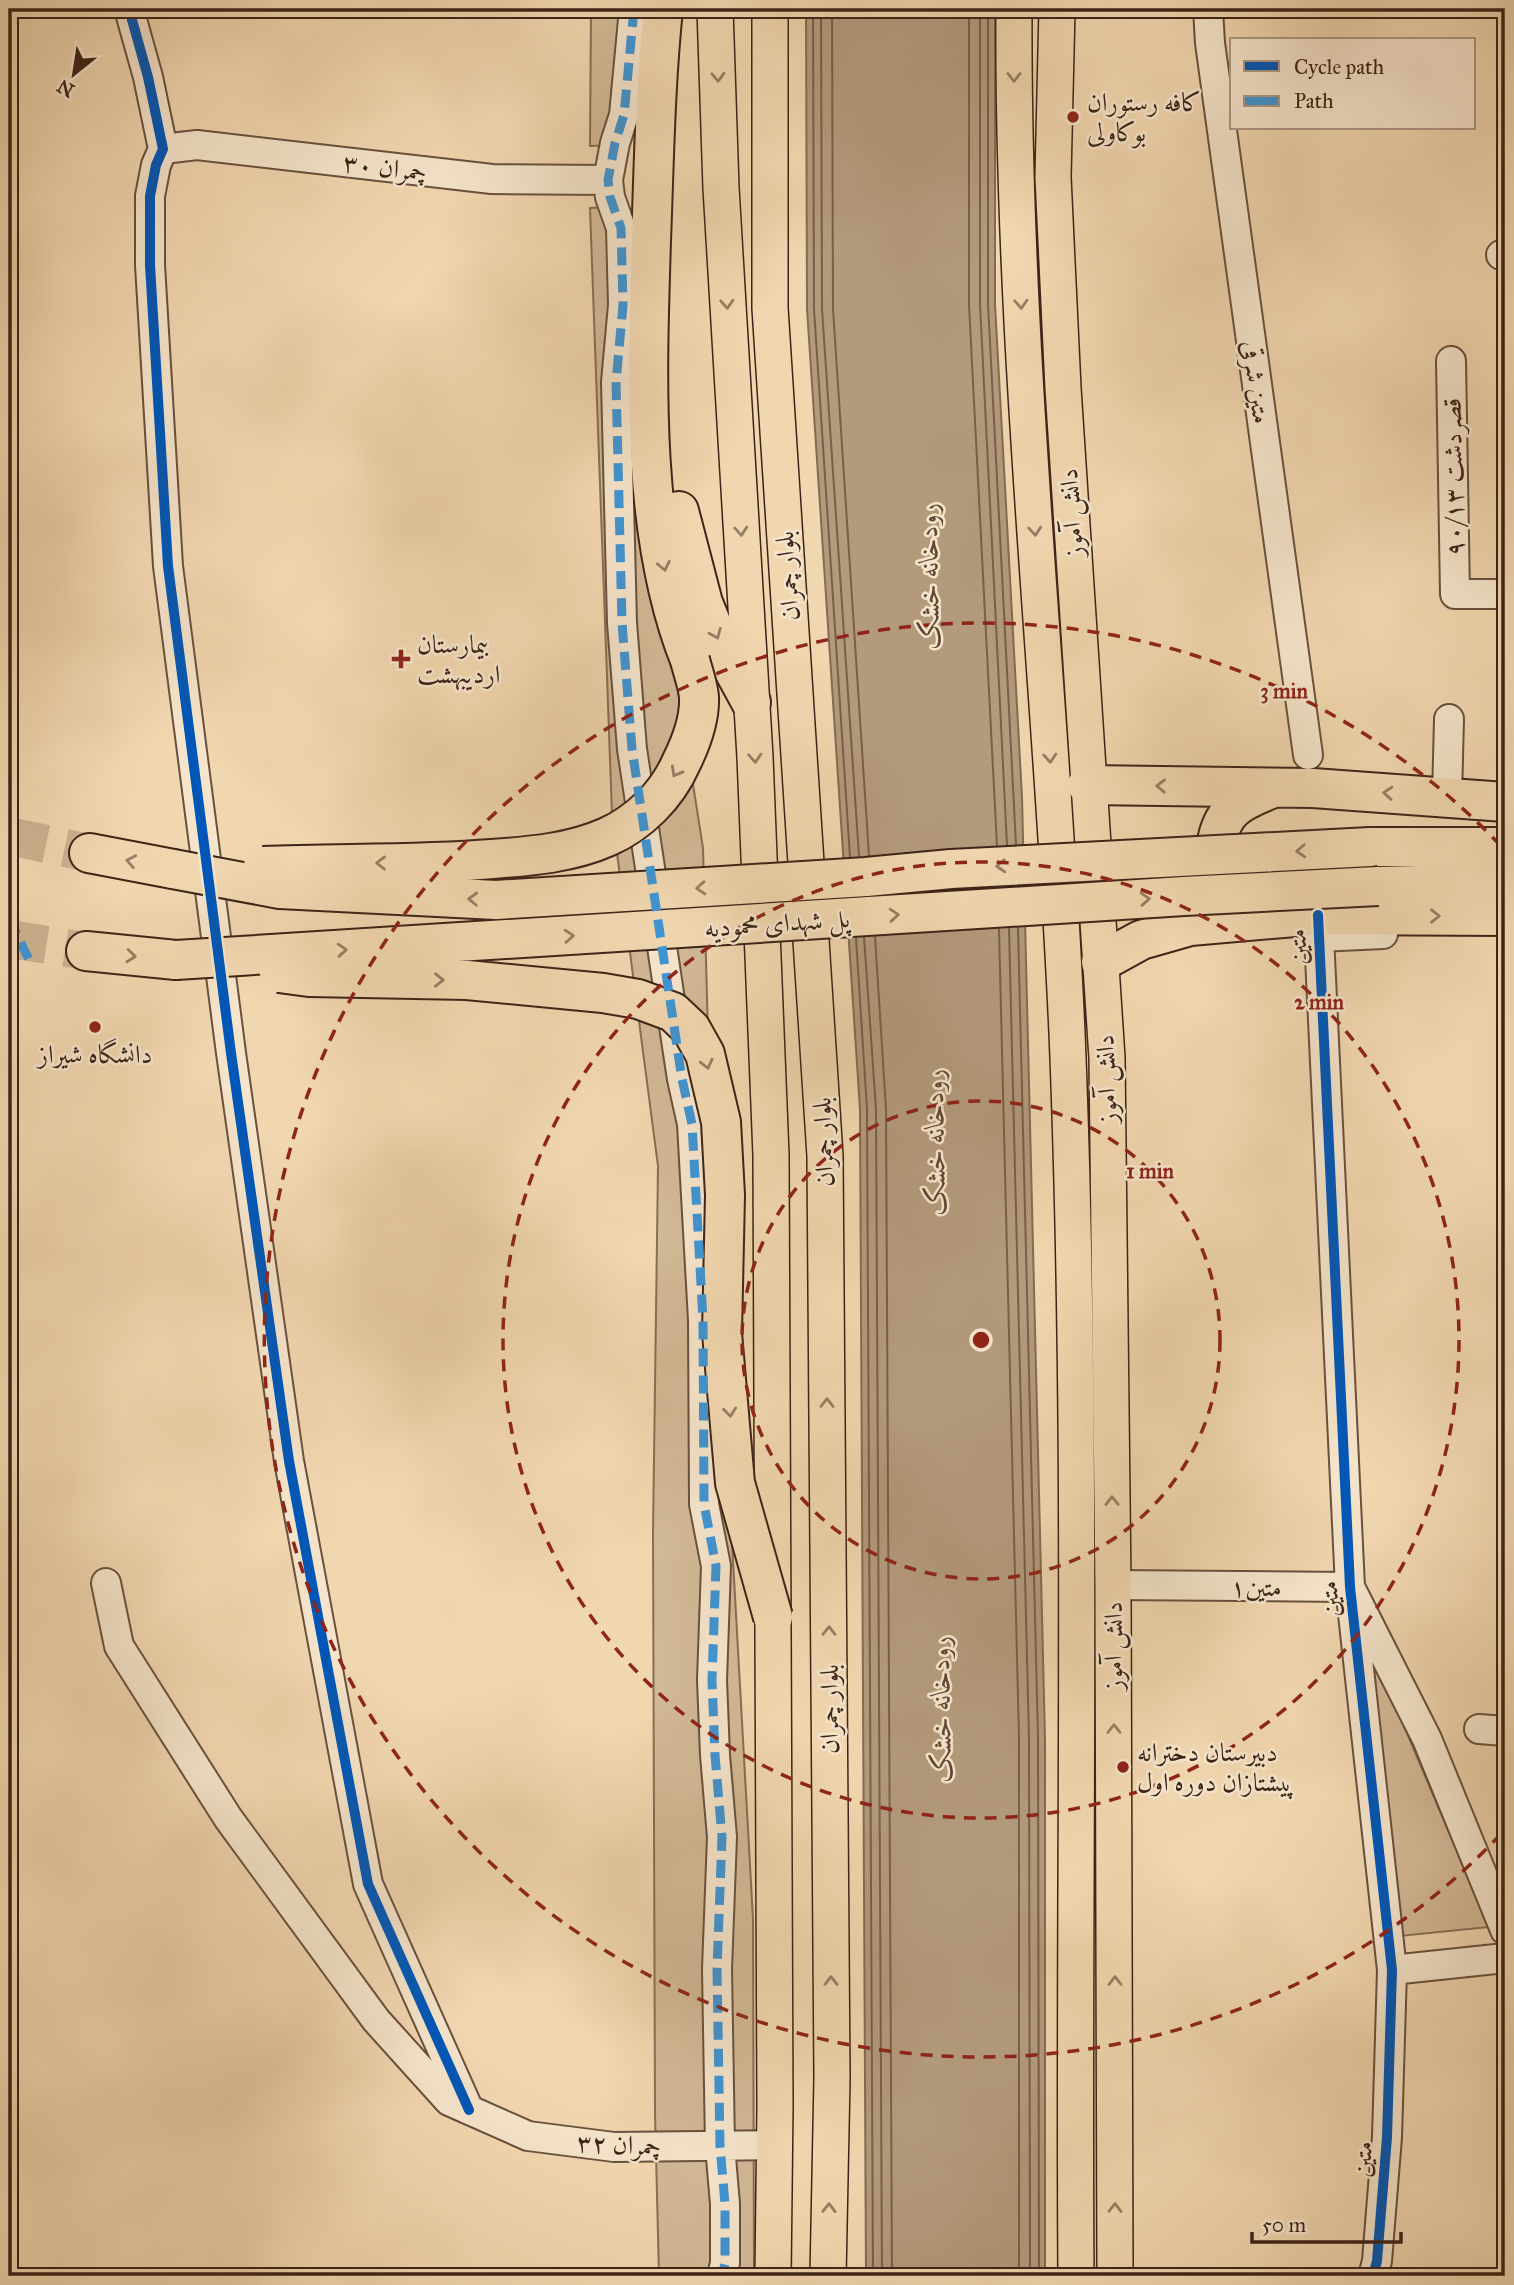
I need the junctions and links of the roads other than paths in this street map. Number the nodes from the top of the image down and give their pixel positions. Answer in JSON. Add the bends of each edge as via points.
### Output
{"nodes":[{"id":1,"x":130,"y":9,"type":"edge"},
{"id":2,"x":634,"y":9,"type":"edge"},
{"id":3,"x":663,"y":9,"type":"edge"},
{"id":4,"x":715,"y":9,"type":"edge"},
{"id":5,"x":770,"y":9,"type":"edge"},
{"id":6,"x":1014,"y":9,"type":"edge"},
{"id":7,"x":1056,"y":9,"type":"edge"},
{"id":8,"x":1208,"y":9,"type":"edge"},
{"id":9,"x":658,"y":51,"type":"junction"},
{"id":10,"x":163,"y":149,"type":"junction"},
{"id":11,"x":608,"y":180,"type":"junction"},
{"id":12,"x":649,"y":354,"type":"junction"},
{"id":13,"x":1451,"y":361,"type":"dead end"},
{"id":14,"x":649,"y":404,"type":"junction"},
{"id":15,"x":1505,"y":594,"type":"edge"},
{"id":16,"x":751,"y":702,"type":"junction"},
{"id":17,"x":1449,"y":719,"type":"dead end"},
{"id":18,"x":1308,"y":755,"type":"dead end"},
{"id":19,"x":1087,"y":785,"type":"junction"},
{"id":20,"x":1275,"y":787,"type":"junction"},
{"id":21,"x":1447,"y":797,"type":"junction"},
{"id":22,"x":1505,"y":802,"type":"edge"},
{"id":23,"x":1505,"y":847,"type":"edge"},
{"id":24,"x":89,"y":853,"type":"tunnel mouth"},
{"id":25,"x":173,"y":869,"type":"junction"},
{"id":26,"x":1505,"y":883,"type":"edge"},
{"id":27,"x":1505,"y":916,"type":"edge"},
{"id":28,"x":1309,"y":923,"type":"junction"},
{"id":29,"x":1383,"y":934,"type":"dead end"},
{"id":30,"x":86,"y":951,"type":"tunnel mouth"},
{"id":31,"x":176,"y":960,"type":"junction"},
{"id":32,"x":1101,"y":962,"type":"junction"},
{"id":33,"x":106,"y":1583,"type":"dead end"},
{"id":34,"x":1113,"y":1585,"type":"junction"},
{"id":35,"x":1350,"y":1587,"type":"junction"},
{"id":36,"x":773,"y":1617,"type":"junction"},
{"id":37,"x":1505,"y":1930,"type":"edge"},
{"id":38,"x":1505,"y":1958,"type":"edge"},
{"id":39,"x":1392,"y":1970,"type":"junction"},
{"id":40,"x":469,"y":2110,"type":"junction"},
{"id":41,"x":775,"y":2145,"type":"junction"},
{"id":42,"x":720,"y":2146,"type":"junction"},
{"id":43,"x":722,"y":2276,"type":"edge"},
{"id":44,"x":774,"y":2276,"type":"edge"},
{"id":45,"x":828,"y":2276,"type":"edge"},
{"id":46,"x":1076,"y":2276,"type":"edge"},
{"id":47,"x":1115,"y":2276,"type":"edge"},
{"id":48,"x":1373,"y":2276,"type":"edge"}],
"edges":[{"from":1,"to":10,"type":"street"},
{"from":2,"to":11,"type":"street","via":[[624,115]]},
{"from":3,"to":9,"type":"highway"},
{"from":4,"to":16,"type":"main road","name":"بلوار چمران","one_way":true},
{"from":45,"to":5,"type":"main road","name":"بلوار چمران","one_way":true,"via":[[832,2078],[825,1156],[770,308]]},
{"from":6,"to":46,"type":"main road","name":"دانش آموز","one_way":true,"via":[[1016,225],[1067,1032],[1076,1536]]},
{"from":7,"to":19,"type":"main road","name":"دانش آموز","via":[[1053,177]]},
{"from":8,"to":18,"type":"street","name":"متین شرقی"},
{"from":9,"to":11,"type":"street","via":[[643,148],[629,166]]},
{"from":9,"to":12,"type":"highway"},
{"from":10,"to":11,"type":"street","name":"۳۰ چمران","via":[[197,145],[492,179]]},
{"from":10,"to":40,"type":"street","via":[[150,196],[150,265],[168,566],[230,1053],[289,1461],[368,1884]]},
{"from":11,"to":12,"type":"street","via":[[627,195],[638,219]]},
{"from":11,"to":42,"type":"street","via":[[621,228],[623,305],[617,409],[622,623],[632,750],[692,1124],[703,1320],[704,1504],[716,1566],[712,1680],[722,1837],[717,1969]]},
{"from":12,"to":14,"type":"highway"},
{"from":13,"to":15,"type":"street","name":"۹۰/۱۳ قصردشت","via":[[1455,594]]},
{"from":14,"to":16,"type":"highway","one_way":true,"via":[[703,603]]},
{"from":14,"to":25,"type":"highway","one_way":true,"bridge":true,"via":[[661,550],[699,697],[693,736],[680,765],[646,812],[607,837],[534,856],[442,863]]},
{"from":16,"to":36,"type":"main road","name":"بلوار چمران","one_way":true,"via":[[771,1155]]},
{"from":17,"to":21,"type":"street"},
{"from":20,"to":19,"type":"highway","one_way":true},
{"from":19,"to":32,"type":"main road","name":"دانش آموز"},
{"from":21,"to":20,"type":"highway","one_way":true},
{"from":20,"to":28,"type":"highway","via":[[1228,814],[1218,832],[1217,865],[1251,905]]},
{"from":21,"to":22,"type":"highway"},
{"from":23,"to":25,"type":"highway","name":"پل شهدای محمودیه","one_way":true,"bridge":true,"via":[[1370,847],[1021,865],[496,900],[280,889]]},
{"from":25,"to":24,"type":"highway","one_way":true},
{"from":31,"to":26,"type":"highway","name":"پل شهدای محمودیه","one_way":true,"bridge":true,"via":[[1184,896]]},
{"from":28,"to":27,"type":"highway","one_way":true},
{"from":28,"to":29,"type":"street"},
{"from":28,"to":32,"type":"highway","via":[[1190,926],[1141,940]]},
{"from":28,"to":35,"type":"street","name":"متین"},
{"from":30,"to":31,"type":"highway","one_way":true},
{"from":31,"to":36,"type":"highway","one_way":true,"bridge":true,"via":[[309,977],[467,981],[603,993],[673,1012],[691,1029],[705,1054],[721,1122],[725,1195],[722,1333],[735,1483]]},
{"from":34,"to":32,"type":"main road","name":"دانش آموز","one_way":true,"via":[[1107,1058]]},
{"from":33,"to":40,"type":"street","name":"۳۲ چمران","via":[[119,1646],[228,1818],[376,2020],[449,2101]]},
{"from":34,"to":35,"type":"street","name":"متین۱"},
{"from":47,"to":34,"type":"main road","name":"دانش آموز","one_way":true},
{"from":35,"to":37,"type":"street","via":[[1427,1739]]},
{"from":35,"to":39,"type":"street","name":"متین"},
{"from":36,"to":41,"type":"main road","name":"بلوار چمران"},
{"from":38,"to":39,"type":"street"},
{"from":39,"to":48,"type":"street","name":"متین","via":[[1387,2137]]},
{"from":40,"to":42,"type":"street","name":"۳۲ چمران","via":[[528,2136],[614,2147]]},
{"from":41,"to":42,"type":"street","name":"۳۲ چمران"},
{"from":41,"to":44,"type":"main road","name":"بلوار چمران"},
{"from":42,"to":43,"type":"street","via":[[725,2204]]}]}
